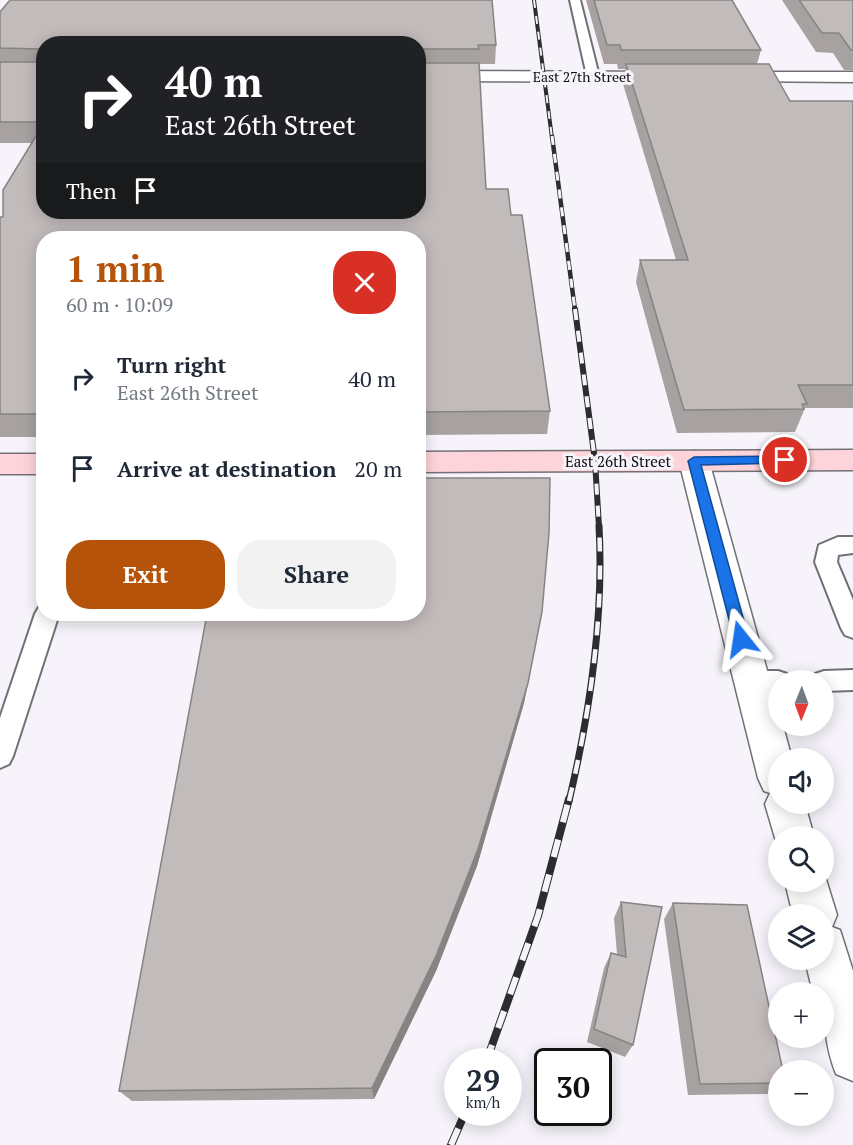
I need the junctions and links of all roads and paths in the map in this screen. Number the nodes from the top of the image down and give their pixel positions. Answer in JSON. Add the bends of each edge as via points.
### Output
{"nodes":[{"id":1,"x":575,"y":0,"type":"edge"},
{"id":2,"x":426,"y":76,"type":"edge"},
{"id":3,"x":594,"y":76,"type":"junction"},
{"id":4,"x":688,"y":77,"type":"edge"},
{"id":5,"x":711,"y":77,"type":"edge"},
{"id":6,"x":853,"y":77,"type":"edge"},
{"id":7,"x":853,"y":460,"type":"edge"},
{"id":8,"x":694,"y":461,"type":"junction"},
{"id":9,"x":426,"y":462,"type":"edge"},
{"id":10,"x":0,"y":464,"type":"edge"},
{"id":11,"x":36,"y":464,"type":"edge"},
{"id":12,"x":853,"y":545,"type":"edge"},
{"id":13,"x":45,"y":621,"type":"edge"},
{"id":14,"x":853,"y":628,"type":"edge"},
{"id":15,"x":853,"y":680,"type":"edge"},
{"id":16,"x":765,"y":681,"type":"edge"},
{"id":17,"x":834,"y":681,"type":"edge"},
{"id":18,"x":774,"y":748,"type":"edge"},
{"id":19,"x":0,"y":756,"type":"edge"},
{"id":20,"x":830,"y":970,"type":"edge"},
{"id":21,"x":853,"y":1057,"type":"edge"}],
"edges":[{"from":1,"to":3,"type":"lane"},
{"from":2,"to":3,"type":"street","name":"East 27th Street"},
{"from":3,"to":4,"type":"street","name":"East 27th Street"},
{"from":5,"to":6,"type":"street"},
{"from":7,"to":8,"type":"street","name":"East 26th Street"},
{"from":8,"to":9,"type":"street","name":"East 26th Street"},
{"from":8,"to":16,"type":"street"},
{"from":10,"to":11,"type":"street"},
{"from":12,"to":14,"type":"lane","via":[[838,545],[827,551],[826,562]]},
{"from":13,"to":19,"type":"lane"},
{"from":15,"to":17,"type":"lane"},
{"from":16,"to":18,"type":"street"},
{"from":20,"to":21,"type":"street"}]}
